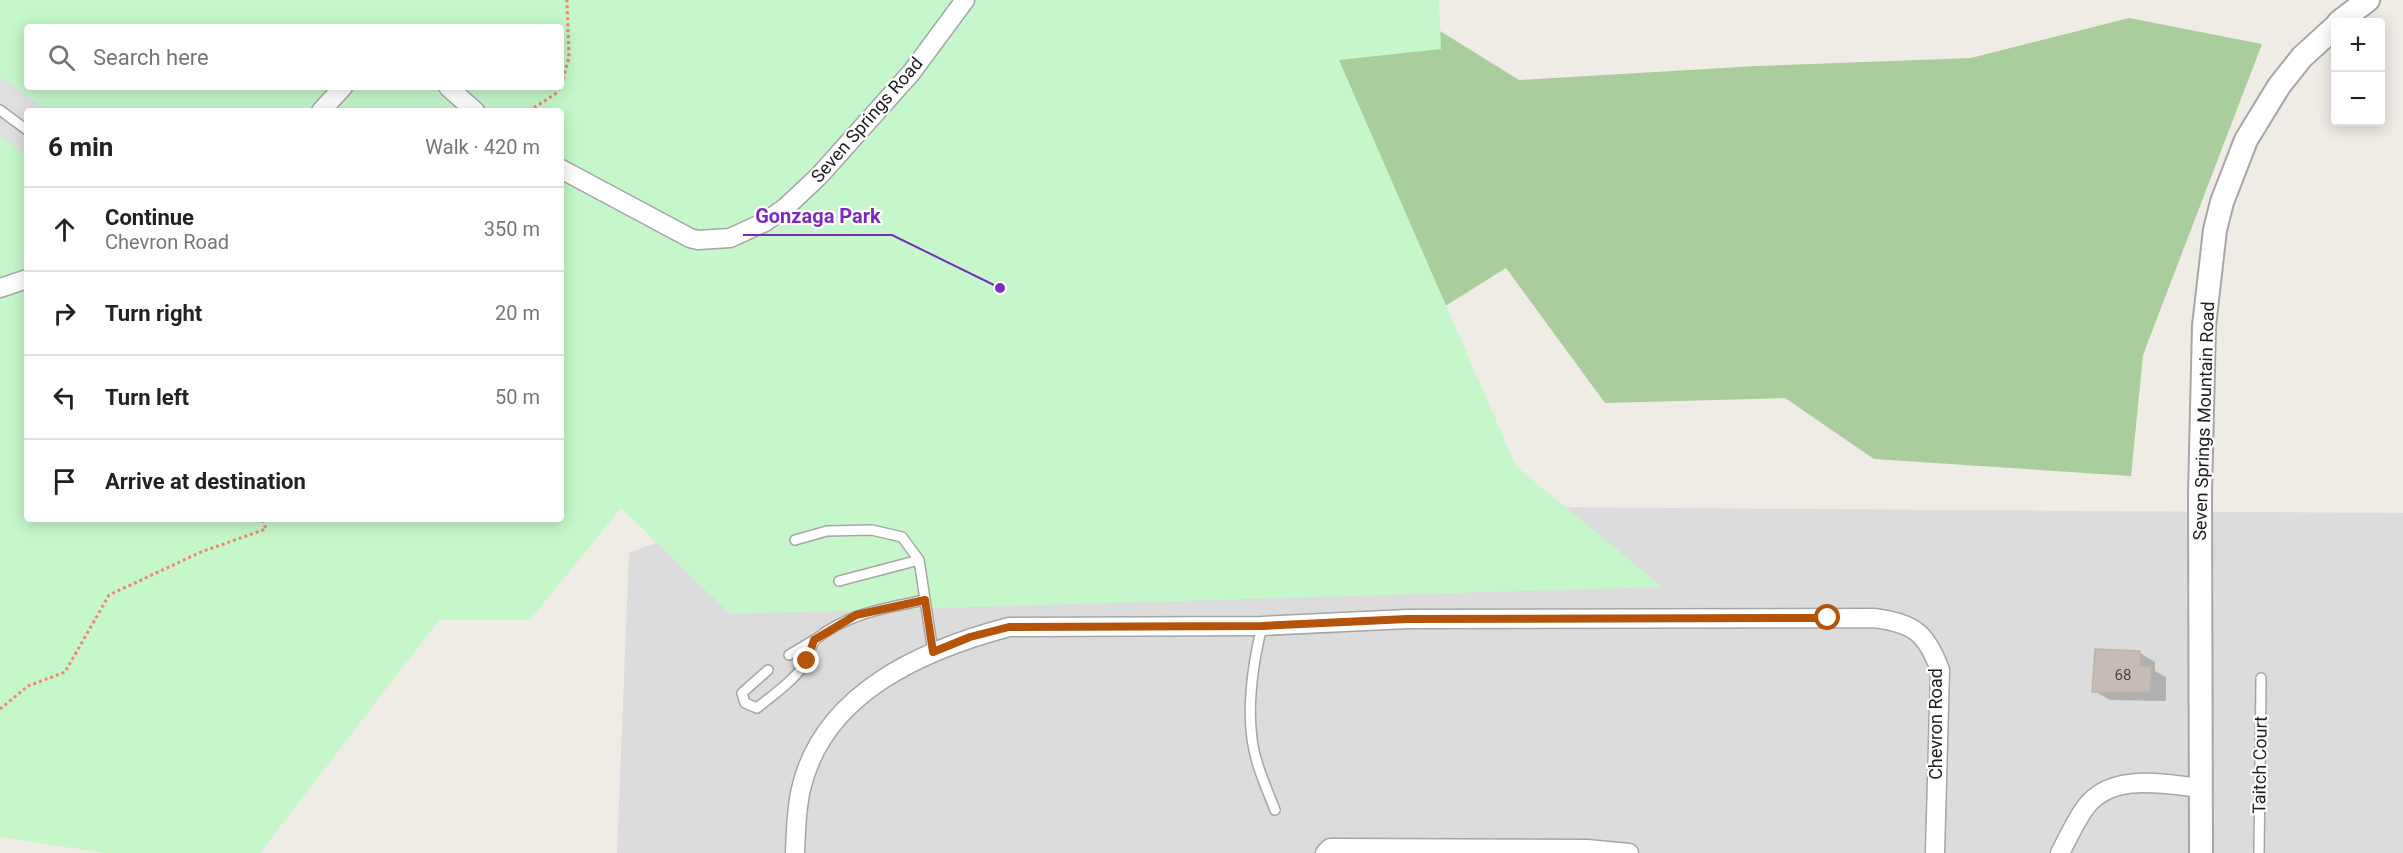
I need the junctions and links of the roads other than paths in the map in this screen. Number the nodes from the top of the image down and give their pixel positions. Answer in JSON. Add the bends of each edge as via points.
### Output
{"nodes":[{"id":1,"x":965,"y":0,"type":"edge"},
{"id":2,"x":2368,"y":0,"type":"edge"},
{"id":3,"x":2344,"y":18,"type":"edge"},
{"id":4,"x":2331,"y":31,"type":"edge"},
{"id":5,"x":340,"y":90,"type":"edge"},
{"id":6,"x":451,"y":90,"type":"edge"},
{"id":7,"x":324,"y":108,"type":"edge"},
{"id":8,"x":472,"y":108,"type":"edge"},
{"id":9,"x":0,"y":110,"type":"edge"},
{"id":10,"x":24,"y":128,"type":"edge"},
{"id":11,"x":564,"y":171,"type":"edge"},
{"id":12,"x":24,"y":280,"type":"edge"},
{"id":13,"x":0,"y":288,"type":"edge"},
{"id":14,"x":795,"y":540,"type":"dead end"},
{"id":15,"x":919,"y":560,"type":"junction"},
{"id":16,"x":839,"y":581,"type":"dead end"},
{"id":17,"x":925,"y":600,"type":"junction"},
{"id":18,"x":1262,"y":626,"type":"junction"},
{"id":19,"x":814,"y":640,"type":"junction"},
{"id":20,"x":933,"y":652,"type":"junction"},
{"id":21,"x":789,"y":655,"type":"dead end"},
{"id":22,"x":768,"y":670,"type":"dead end"},
{"id":23,"x":2261,"y":678,"type":"dead end"},
{"id":24,"x":2201,"y":788,"type":"junction"},
{"id":25,"x":1275,"y":810,"type":"dead end"},
{"id":26,"x":1451,"y":851,"type":"edge"},
{"id":27,"x":795,"y":853,"type":"edge"},
{"id":28,"x":1325,"y":853,"type":"edge"},
{"id":29,"x":1629,"y":853,"type":"edge"},
{"id":30,"x":1935,"y":853,"type":"edge"},
{"id":31,"x":2060,"y":853,"type":"edge"},
{"id":32,"x":2200,"y":853,"type":"edge"},
{"id":33,"x":2259,"y":853,"type":"edge"}],
"edges":[{"from":1,"to":11,"type":"street","name":"Seven Springs Road","via":[[911,73],[819,176],[765,222],[730,238],[690,238]]},
{"from":2,"to":3,"type":"street"},
{"from":4,"to":24,"type":"street","name":"Seven Springs Mountain Road","via":[[2302,57],[2279,86],[2247,140],[2215,230],[2203,362],[2199,568]]},
{"from":5,"to":7,"type":"street"},
{"from":6,"to":8,"type":"street"},
{"from":9,"to":10,"type":"lane"},
{"from":12,"to":13,"type":"street"},
{"from":14,"to":15,"type":"lane","via":[[827,531],[872,530],[902,537]]},
{"from":15,"to":16,"type":"lane"},
{"from":15,"to":17,"type":"lane"},
{"from":17,"to":19,"type":"lane","via":[[856,615]]},
{"from":17,"to":20,"type":"lane"},
{"from":18,"to":20,"type":"street","name":"Chevron Road","via":[[1009,627]]},
{"from":18,"to":25,"type":"lane","via":[[1250,713],[1252,741]]},
{"from":18,"to":30,"type":"street","name":"Chevron Road","via":[[1431,619],[1874,618],[1905,623],[1927,644],[1940,670]]},
{"from":19,"to":21,"type":"lane"},
{"from":19,"to":22,"type":"lane","via":[[799,672],[771,698],[757,708],[745,703],[742,693]]},
{"from":20,"to":27,"type":"street","name":"Chevron Road","via":[[894,672],[848,705],[818,744],[800,791]]},
{"from":23,"to":33,"type":"lane","name":"Taitch Court"},
{"from":24,"to":31,"type":"street","via":[[2143,782],[2111,788],[2085,807]]},
{"from":24,"to":32,"type":"street","name":"Seven Springs Mountain Road"},
{"from":26,"to":28,"type":"street","via":[[1330,848]]},
{"from":26,"to":29,"type":"street","via":[[1587,849]]}]}
